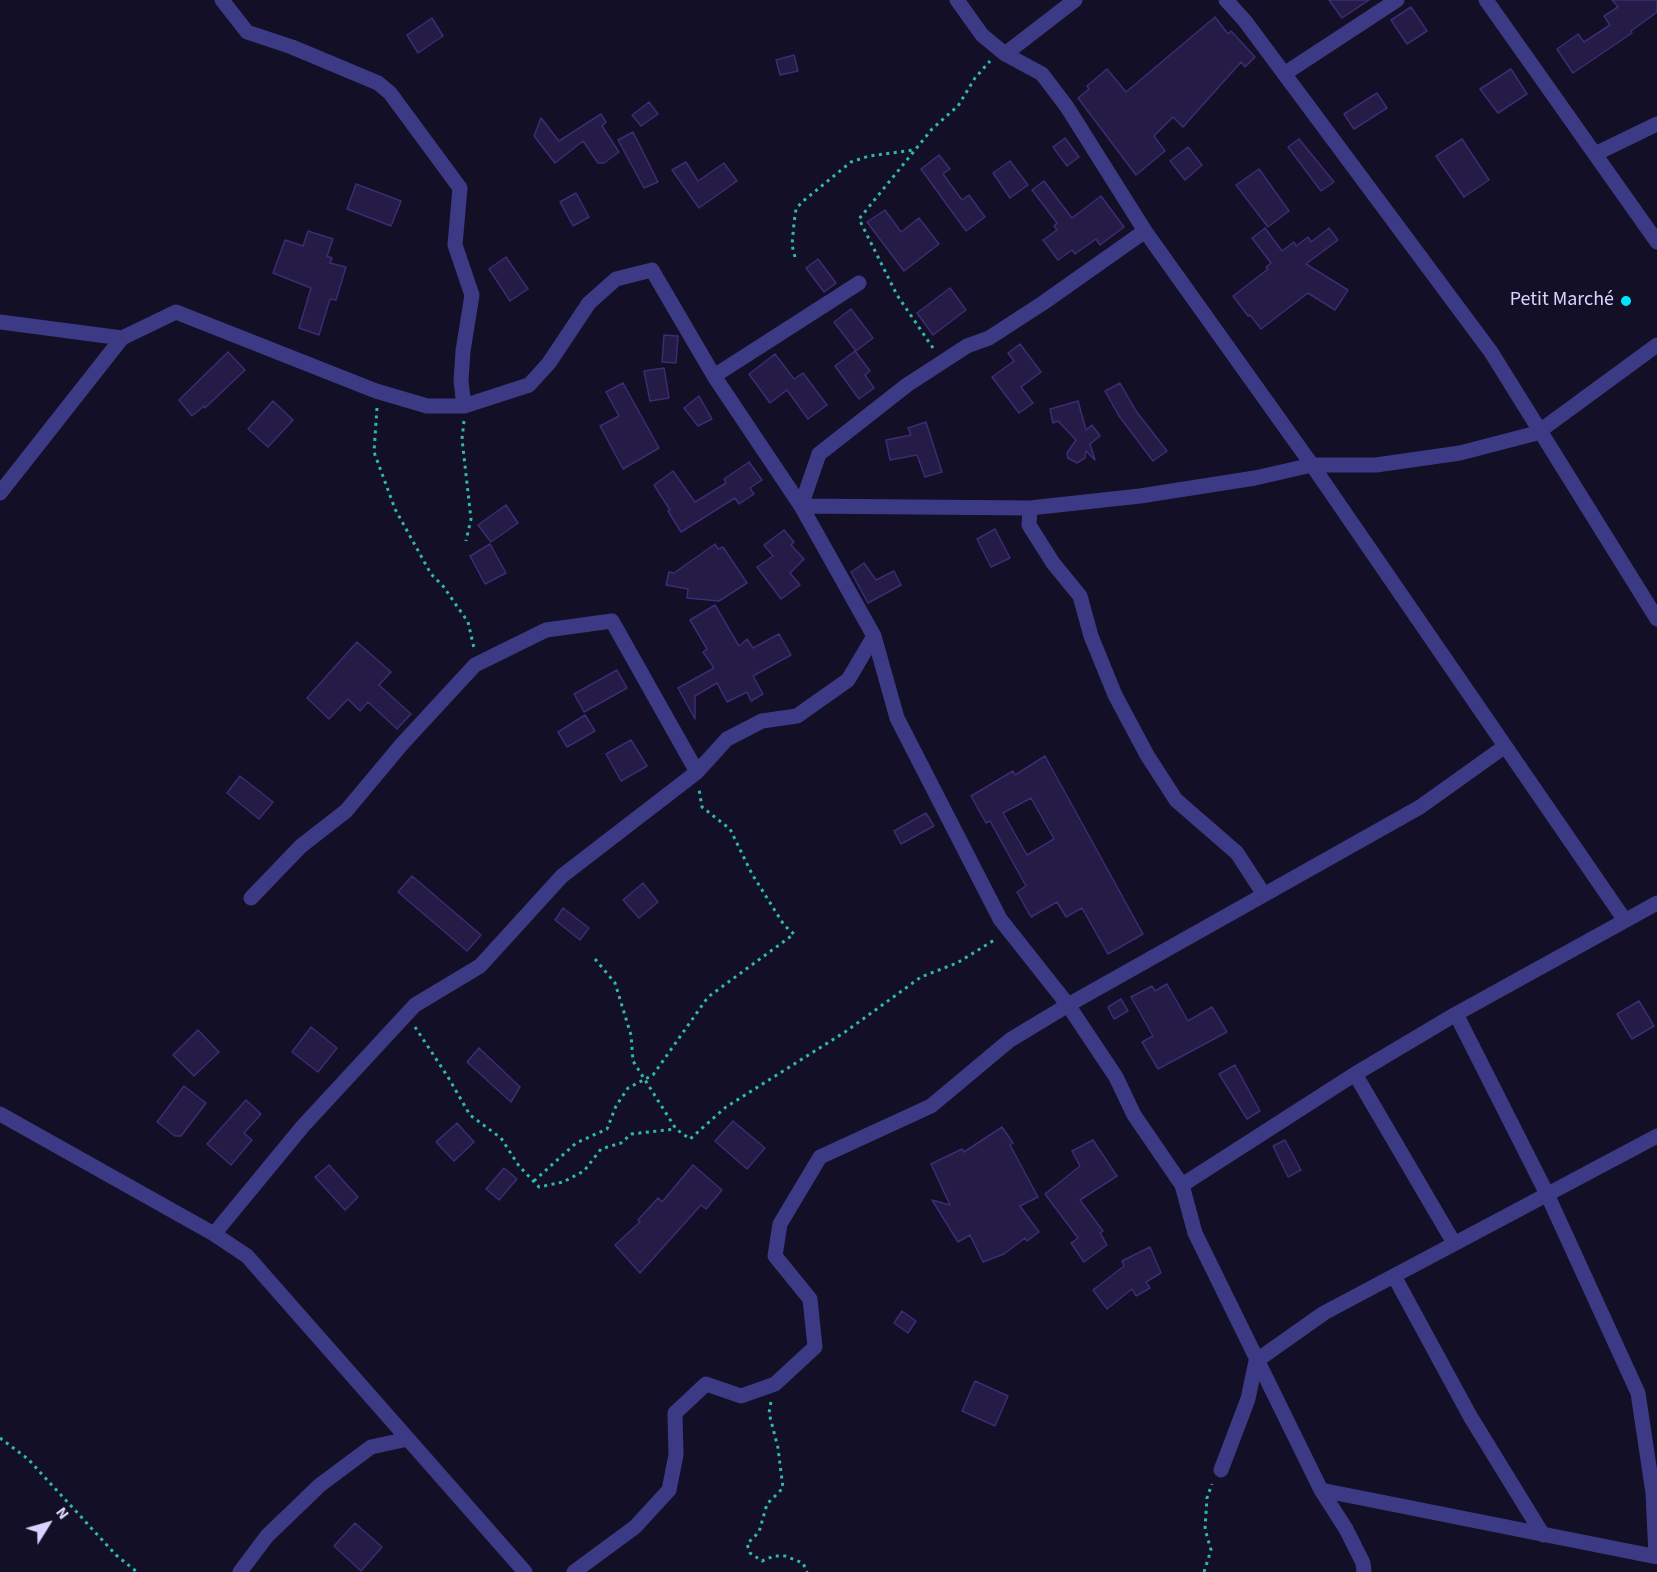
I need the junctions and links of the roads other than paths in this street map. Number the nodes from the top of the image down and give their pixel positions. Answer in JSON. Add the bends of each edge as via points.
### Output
{"nodes":[{"id":1,"x":222,"y":0,"type":"edge"},
{"id":2,"x":957,"y":0,"type":"edge"},
{"id":3,"x":1075,"y":0,"type":"edge"},
{"id":4,"x":1226,"y":0,"type":"edge"},
{"id":5,"x":1397,"y":0,"type":"edge"},
{"id":6,"x":1486,"y":0,"type":"edge"},
{"id":7,"x":1005,"y":54,"type":"junction"},
{"id":8,"x":1284,"y":74,"type":"junction"},
{"id":9,"x":1657,"y":124,"type":"edge"},
{"id":10,"x":1595,"y":154,"type":"junction"},
{"id":11,"x":1145,"y":231,"type":"junction"},
{"id":12,"x":1657,"y":242,"type":"edge"},
{"id":13,"x":859,"y":283,"type":"dead end"},
{"id":14,"x":0,"y":322,"type":"edge"},
{"id":15,"x":122,"y":338,"type":"junction"},
{"id":16,"x":1657,"y":345,"type":"edge"},
{"id":17,"x":714,"y":376,"type":"junction"},
{"id":18,"x":464,"y":406,"type":"junction"},
{"id":19,"x":1541,"y":431,"type":"junction"},
{"id":20,"x":1312,"y":465,"type":"junction"},
{"id":21,"x":0,"y":493,"type":"edge"},
{"id":22,"x":801,"y":506,"type":"junction"},
{"id":23,"x":1030,"y":508,"type":"junction"},
{"id":24,"x":1657,"y":619,"type":"edge"},
{"id":25,"x":874,"y":636,"type":"junction"},
{"id":26,"x":1504,"y":747,"type":"junction"},
{"id":27,"x":697,"y":772,"type":"junction"},
{"id":28,"x":1263,"y":893,"type":"junction"},
{"id":29,"x":251,"y":898,"type":"dead end"},
{"id":30,"x":1657,"y":903,"type":"edge"},
{"id":31,"x":1624,"y":919,"type":"junction"},
{"id":32,"x":1068,"y":1005,"type":"junction"},
{"id":33,"x":1456,"y":1014,"type":"junction"},
{"id":34,"x":1355,"y":1074,"type":"junction"},
{"id":35,"x":0,"y":1114,"type":"edge"},
{"id":36,"x":1657,"y":1136,"type":"edge"},
{"id":37,"x":1182,"y":1185,"type":"junction"},
{"id":38,"x":1547,"y":1194,"type":"junction"},
{"id":39,"x":214,"y":1234,"type":"junction"},
{"id":40,"x":1454,"y":1244,"type":"junction"},
{"id":41,"x":1394,"y":1276,"type":"junction"},
{"id":42,"x":1256,"y":1361,"type":"junction"},
{"id":43,"x":408,"y":1439,"type":"junction"},
{"id":44,"x":1221,"y":1470,"type":"road end"},
{"id":45,"x":1321,"y":1490,"type":"junction"},
{"id":46,"x":1543,"y":1535,"type":"junction"},
{"id":47,"x":1656,"y":1557,"type":"edge"},
{"id":48,"x":240,"y":1572,"type":"edge"},
{"id":49,"x":525,"y":1572,"type":"edge"},
{"id":50,"x":574,"y":1572,"type":"edge"},
{"id":51,"x":1364,"y":1572,"type":"edge"}],
"edges":[{"from":1,"to":18,"type":"street","via":[[247,32],[378,83],[390,93],[460,188],[455,245],[472,295],[460,381]]},
{"from":2,"to":7,"type":"street","via":[[982,35]]},
{"from":3,"to":7,"type":"street"},
{"from":4,"to":8,"type":"street"},
{"from":5,"to":8,"type":"street"},
{"from":6,"to":10,"type":"street"},
{"from":7,"to":11,"type":"street","via":[[1042,74]]},
{"from":8,"to":19,"type":"street","via":[[1491,351]]},
{"from":9,"to":10,"type":"street"},
{"from":10,"to":12,"type":"street"},
{"from":11,"to":20,"type":"street"},
{"from":11,"to":22,"type":"street","via":[[1044,303],[927,373],[819,454]]},
{"from":13,"to":17,"type":"street"},
{"from":14,"to":15,"type":"street"},
{"from":15,"to":18,"type":"street","via":[[176,312],[376,392],[427,406]]},
{"from":15,"to":21,"type":"street"},
{"from":16,"to":19,"type":"street"},
{"from":17,"to":18,"type":"street","via":[[652,270],[616,279],[589,303],[549,363],[529,385]]},
{"from":17,"to":22,"type":"street"},
{"from":19,"to":20,"type":"street","via":[[1460,453],[1376,465]]},
{"from":19,"to":24,"type":"street"},
{"from":20,"to":23,"type":"street","via":[[1140,496]]},
{"from":20,"to":26,"type":"street"},
{"from":22,"to":23,"type":"street"},
{"from":22,"to":25,"type":"street"},
{"from":23,"to":28,"type":"street","via":[[1029,525],[1080,596],[1115,695],[1147,755],[1176,801],[1237,853]]},
{"from":25,"to":27,"type":"street","via":[[848,680],[823,700],[797,716],[762,721],[727,739]]},
{"from":25,"to":32,"type":"street","via":[[897,718],[1000,919]]},
{"from":26,"to":28,"type":"street","via":[[1420,807]]},
{"from":26,"to":31,"type":"street"},
{"from":27,"to":29,"type":"street","via":[[612,621],[546,630],[475,664],[346,811],[301,846]]},
{"from":27,"to":39,"type":"street","via":[[562,876],[480,966],[416,1005],[303,1126]]},
{"from":28,"to":32,"type":"street"},
{"from":30,"to":31,"type":"street"},
{"from":31,"to":33,"type":"street"},
{"from":32,"to":37,"type":"street","via":[[1116,1077],[1139,1124]]},
{"from":32,"to":50,"type":"street","via":[[1010,1040],[931,1106],[820,1157],[780,1224],[775,1256],[810,1299],[815,1347],[775,1384],[741,1396],[706,1384],[675,1413],[676,1455],[669,1490],[634,1527]]},
{"from":33,"to":34,"type":"street"},
{"from":33,"to":38,"type":"street"},
{"from":34,"to":37,"type":"street"},
{"from":34,"to":40,"type":"street"},
{"from":35,"to":39,"type":"street"},
{"from":36,"to":38,"type":"street"},
{"from":37,"to":42,"type":"street","via":[[1195,1233]]},
{"from":38,"to":40,"type":"street"},
{"from":38,"to":47,"type":"street","via":[[1638,1393],[1653,1493]]},
{"from":39,"to":43,"type":"street","via":[[247,1256]]},
{"from":40,"to":41,"type":"street"},
{"from":41,"to":42,"type":"street","via":[[1324,1313]]},
{"from":41,"to":46,"type":"street","via":[[1470,1416]]},
{"from":42,"to":44,"type":"street","via":[[1248,1399]]},
{"from":42,"to":45,"type":"street"},
{"from":43,"to":48,"type":"street","via":[[371,1447],[320,1485],[267,1536]]},
{"from":43,"to":49,"type":"street"},
{"from":45,"to":46,"type":"street"},
{"from":45,"to":51,"type":"street","via":[[1346,1529]]},
{"from":46,"to":47,"type":"street"}]}
